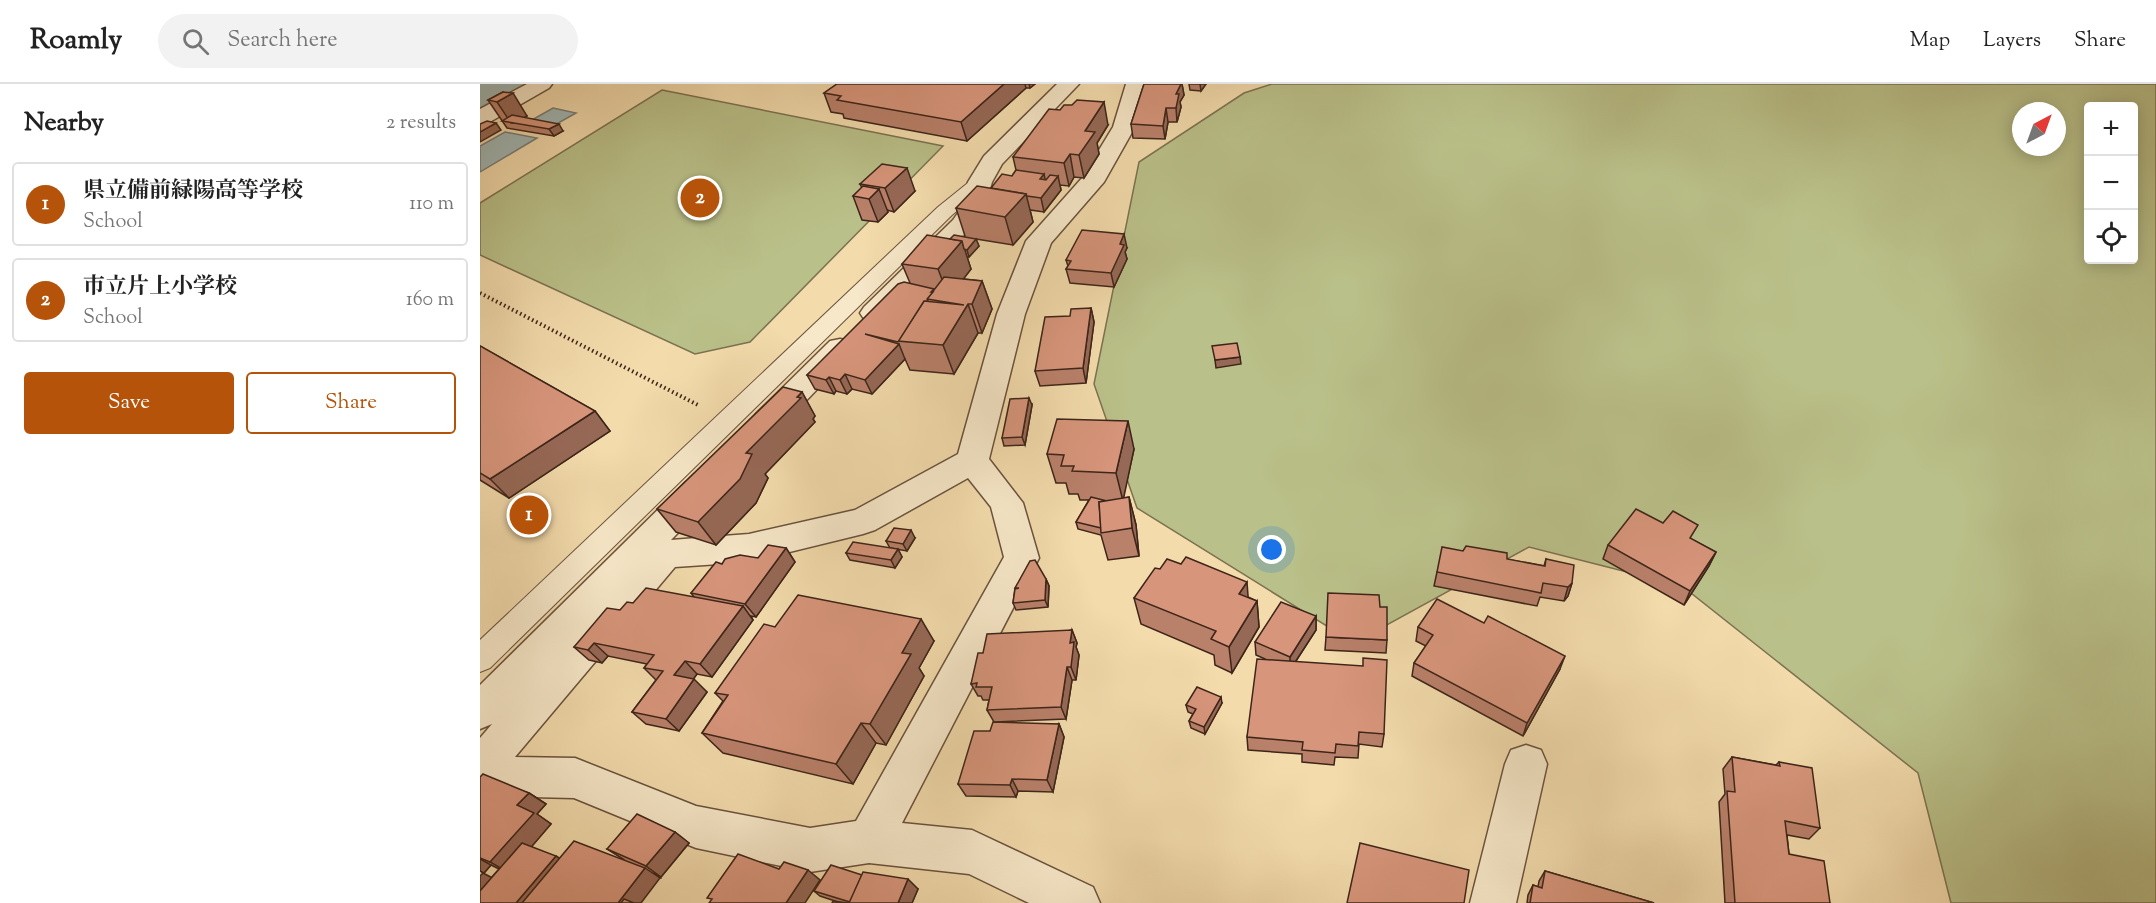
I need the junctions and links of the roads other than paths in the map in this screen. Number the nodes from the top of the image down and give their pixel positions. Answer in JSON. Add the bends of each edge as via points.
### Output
{"nodes":[{"id":1,"x":542,"y":84,"type":"edge"},
{"id":2,"x":1069,"y":84,"type":"edge"},
{"id":3,"x":1138,"y":84,"type":"edge"},
{"id":4,"x":480,"y":118,"type":"edge"},
{"id":5,"x":737,"y":431,"type":"joint"},
{"id":6,"x":972,"y":461,"type":"junction"},
{"id":7,"x":714,"y":475,"type":"edge"},
{"id":8,"x":661,"y":543,"type":"junction"},
{"id":9,"x":480,"y":659,"type":"edge"},
{"id":10,"x":480,"y":711,"type":"edge"},
{"id":11,"x":1526,"y":764,"type":"dead end"},
{"id":12,"x":480,"y":768,"type":"edge"},
{"id":13,"x":480,"y":776,"type":"edge"},
{"id":14,"x":869,"y":841,"type":"junction"},
{"id":15,"x":1077,"y":903,"type":"edge"},
{"id":16,"x":1493,"y":903,"type":"edge"}],
"edges":[{"from":1,"to":4,"type":"street"},
{"from":2,"to":5,"type":"street","via":[[992,161],[962,225]]},
{"from":3,"to":6,"type":"street","via":[[1124,126],[1092,182],[1039,241],[1011,314]]},
{"from":5,"to":9,"type":"street"},
{"from":6,"to":8,"type":"street","via":[[862,521],[749,548]]},
{"from":6,"to":14,"type":"street","via":[[1006,503],[1022,558]]},
{"from":7,"to":8,"type":"street"},
{"from":8,"to":10,"type":"street"},
{"from":8,"to":12,"type":"street"},
{"from":11,"to":16,"type":"street"},
{"from":13,"to":14,"type":"street","via":[[575,778],[696,827],[810,850]]},
{"from":14,"to":15,"type":"street","via":[[972,852]]}]}
